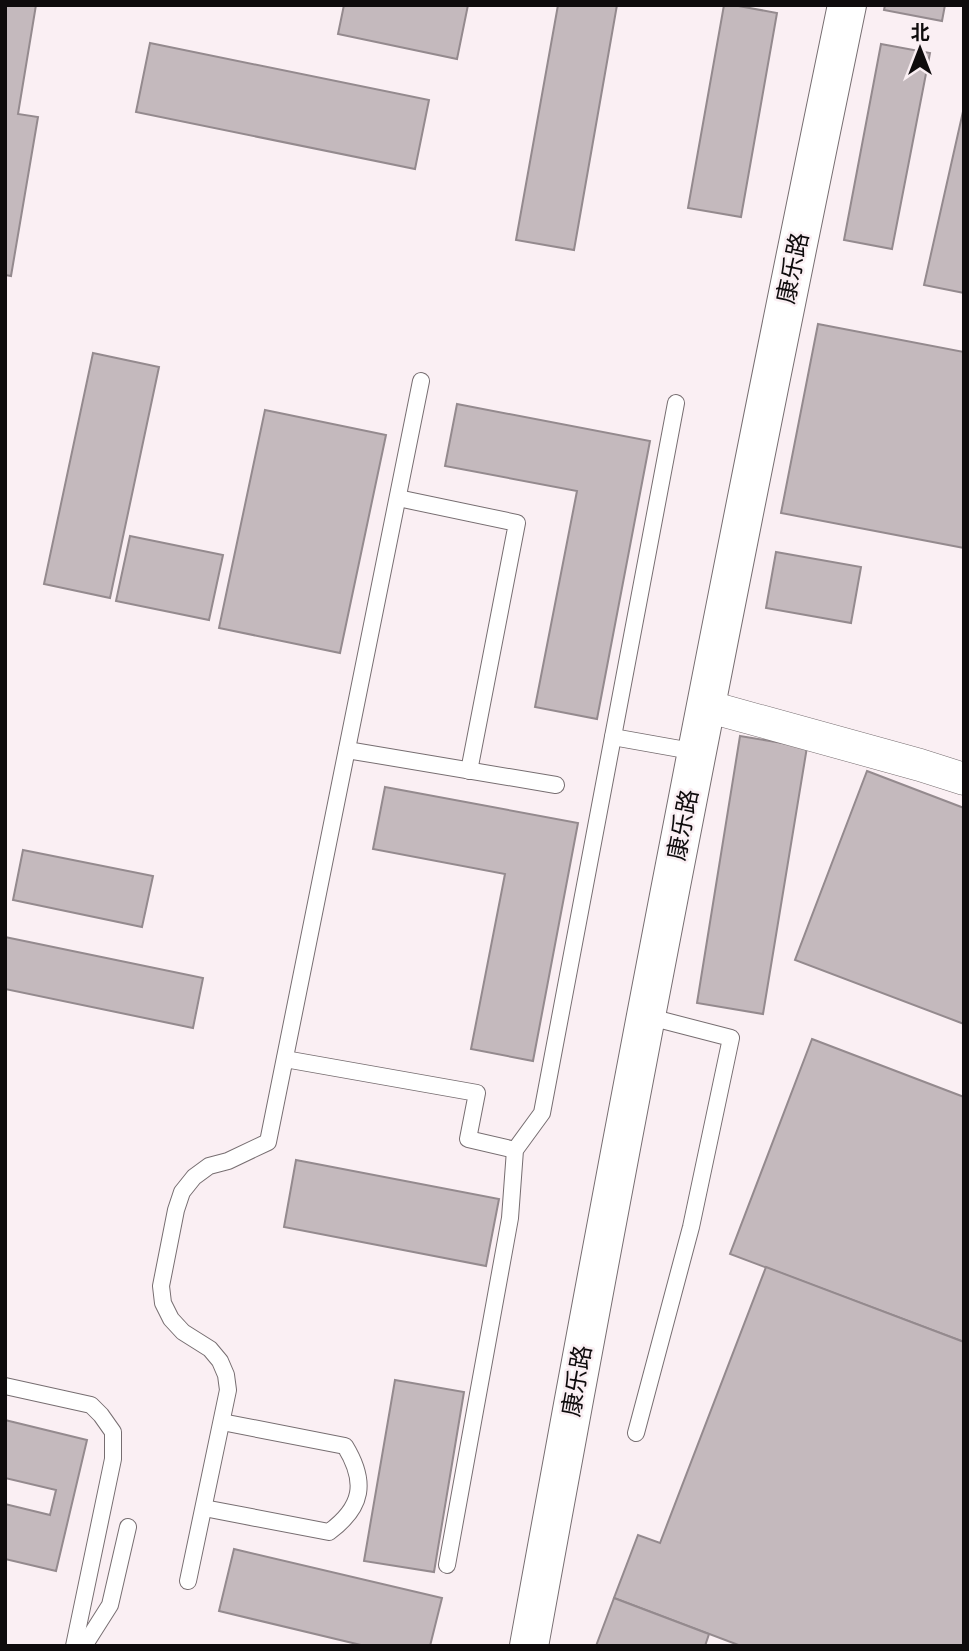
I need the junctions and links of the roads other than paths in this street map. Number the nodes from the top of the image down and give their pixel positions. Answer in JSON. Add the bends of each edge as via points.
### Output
{"nodes":[{"id":1,"x":847,"y":5,"type":"edge"},
{"id":2,"x":421,"y":381,"type":"dead end"},
{"id":3,"x":676,"y":403,"type":"dead end"},
{"id":4,"x":397,"y":498,"type":"junction"},
{"id":5,"x":706,"y":706,"type":"junction"},
{"id":6,"x":613,"y":737,"type":"junction"},
{"id":7,"x":347,"y":750,"type":"junction"},
{"id":8,"x":697,"y":752,"type":"junction"},
{"id":9,"x":469,"y":771,"type":"junction"},
{"id":10,"x":964,"y":779,"type":"edge"},
{"id":11,"x":555,"y":785,"type":"dead end"},
{"id":12,"x":646,"y":1016,"type":"junction"},
{"id":13,"x":285,"y":1059,"type":"junction"},
{"id":14,"x":514,"y":1150,"type":"junction"},
{"id":15,"x":5,"y":1386,"type":"edge"},
{"id":16,"x":222,"y":1422,"type":"junction"},
{"id":17,"x":636,"y":1433,"type":"dead end"},
{"id":18,"x":204,"y":1508,"type":"junction"},
{"id":19,"x":128,"y":1527,"type":"dead end"},
{"id":20,"x":447,"y":1565,"type":"dead end"},
{"id":21,"x":188,"y":1581,"type":"dead end"},
{"id":22,"x":75,"y":1646,"type":"edge"},
{"id":23,"x":84,"y":1646,"type":"edge"},
{"id":24,"x":528,"y":1646,"type":"edge"}],
"edges":[{"from":1,"to":5,"type":"main road","name":"康乐路"},
{"from":2,"to":4,"type":"lane"},
{"from":3,"to":6,"type":"lane"},
{"from":4,"to":7,"type":"lane"},
{"from":4,"to":9,"type":"lane","via":[[517,523]]},
{"from":5,"to":8,"type":"main road","name":"康乐路"},
{"from":5,"to":10,"type":"street"},
{"from":6,"to":8,"type":"lane"},
{"from":6,"to":14,"type":"lane","via":[[542,1113]]},
{"from":7,"to":9,"type":"lane"},
{"from":7,"to":13,"type":"lane"},
{"from":8,"to":12,"type":"main road","name":"康乐路"},
{"from":9,"to":11,"type":"lane"},
{"from":12,"to":17,"type":"lane","via":[[731,1038],[691,1227]]},
{"from":12,"to":24,"type":"main road","name":"康乐路"},
{"from":13,"to":14,"type":"lane","via":[[477,1093],[468,1139]]},
{"from":13,"to":16,"type":"lane","via":[[268,1142],[209,1166],[182,1192],[161,1286],[171,1319],[220,1361],[228,1390]]},
{"from":14,"to":20,"type":"lane","via":[[510,1218]]},
{"from":15,"to":22,"type":"lane","via":[[91,1405],[113,1432],[113,1459]]},
{"from":16,"to":18,"type":"lane"},
{"from":16,"to":18,"type":"lane","via":[[345,1446],[359,1477],[358,1493],[348,1516],[329,1532]]},
{"from":18,"to":21,"type":"lane"},
{"from":19,"to":23,"type":"lane","via":[[110,1605]]}]}
